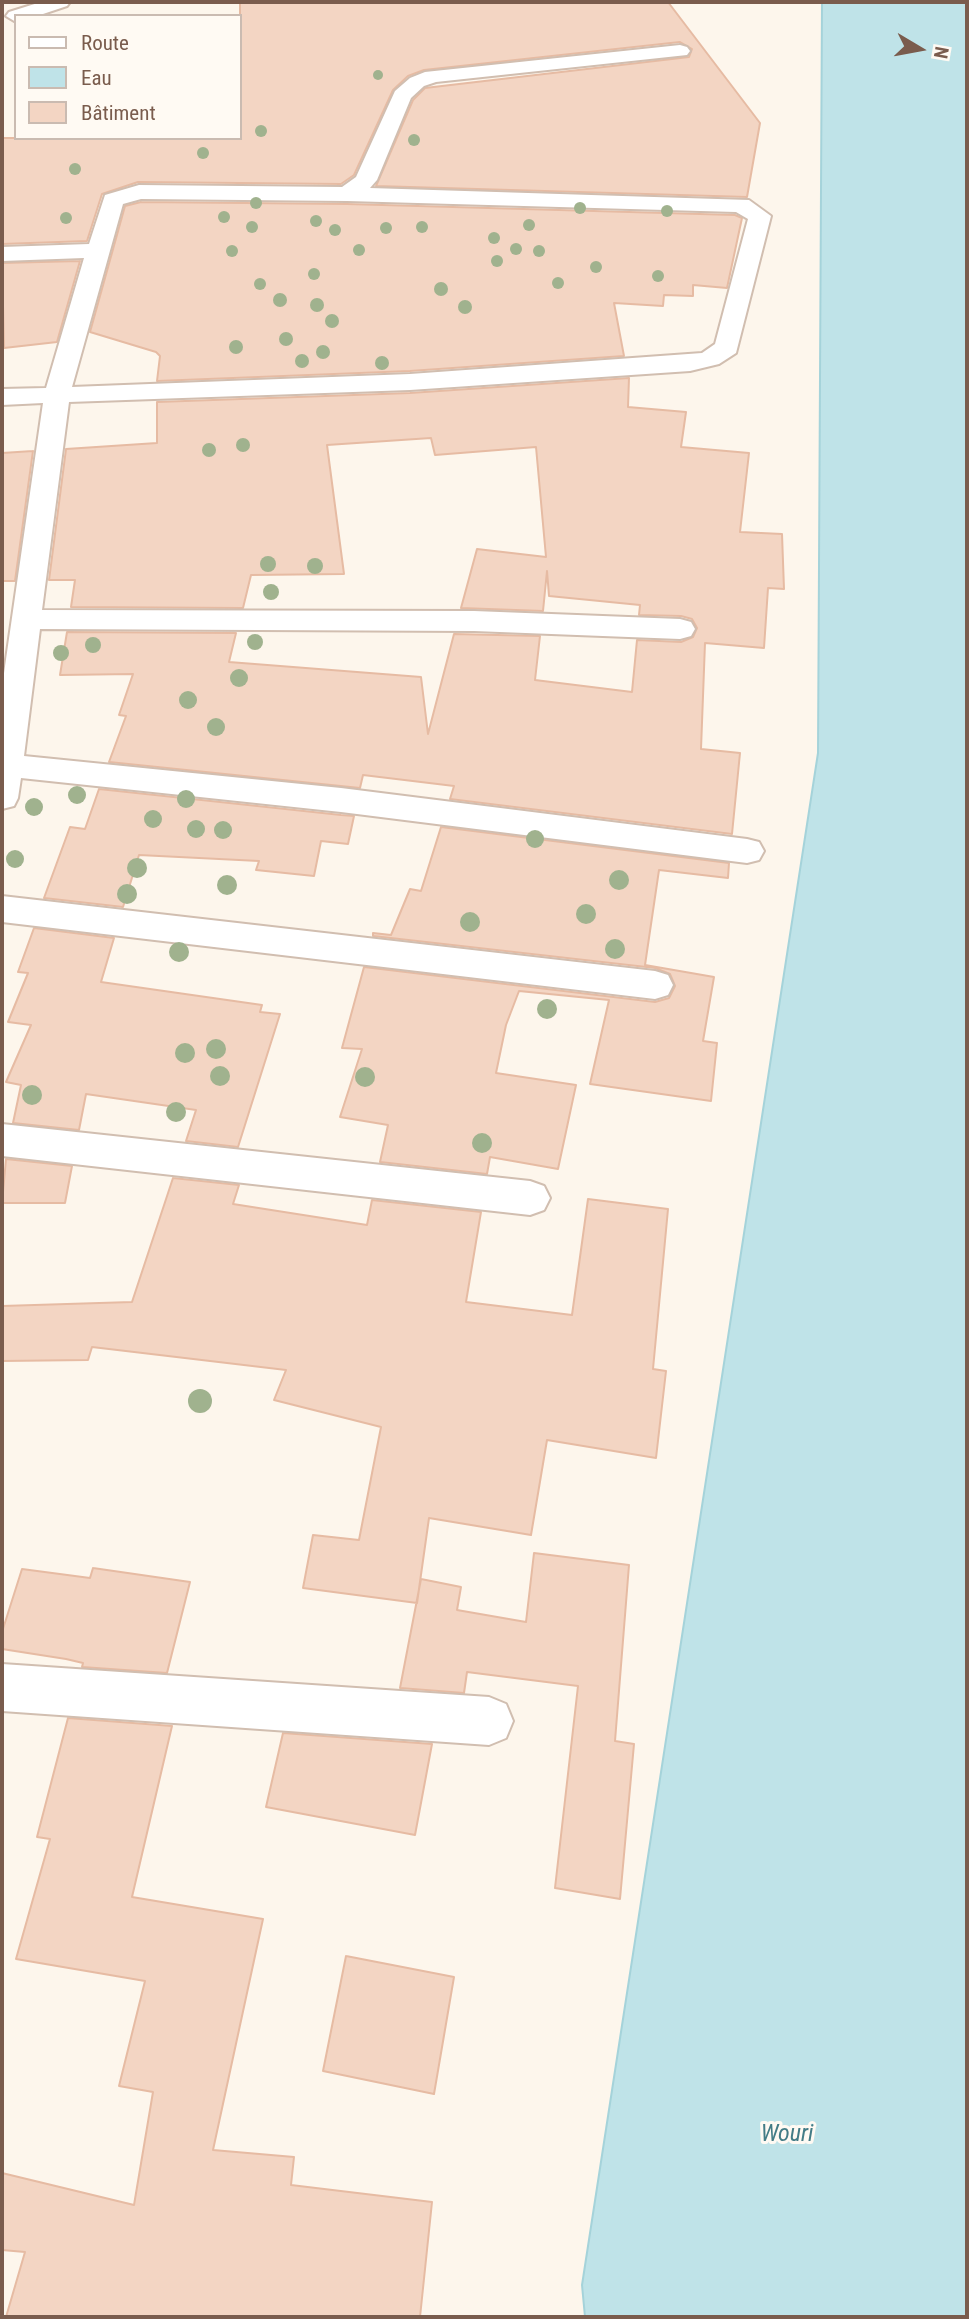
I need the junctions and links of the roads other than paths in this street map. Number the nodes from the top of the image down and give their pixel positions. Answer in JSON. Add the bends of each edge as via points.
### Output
{"nodes":[{"id":1,"x":60,"y":2,"type":"edge"},
{"id":2,"x":22,"y":14,"type":"edge"},
{"id":3,"x":680,"y":51,"type":"dead end"},
{"id":4,"x":347,"y":194,"type":"junction"},
{"id":5,"x":98,"y":251,"type":"junction"},
{"id":6,"x":2,"y":254,"type":"edge"},
{"id":7,"x":57,"y":395,"type":"junction"},
{"id":8,"x":2,"y":397,"type":"edge"},
{"id":9,"x":26,"y":619,"type":"junction"},
{"id":10,"x":680,"y":629,"type":"dead end"},
{"id":11,"x":8,"y":766,"type":"junction"},
{"id":12,"x":2,"y":798,"type":"edge"},
{"id":13,"x":747,"y":850,"type":"dead end"},
{"id":14,"x":2,"y":909,"type":"edge"},
{"id":15,"x":654,"y":985,"type":"dead end"},
{"id":16,"x":2,"y":1140,"type":"edge"},
{"id":17,"x":530,"y":1198,"type":"dead end"},
{"id":18,"x":2,"y":1687,"type":"edge"},
{"id":19,"x":489,"y":1721,"type":"dead end"}],
"edges":[{"from":1,"to":2,"type":"street"},
{"from":3,"to":4,"type":"street","via":[[432,76],[417,82],[402,95],[366,180]]},
{"from":4,"to":5,"type":"street","via":[[121,194],[113,200]]},
{"from":4,"to":7,"type":"street","via":[[741,205],[760,216],[727,348],[710,359],[410,382]]},
{"from":5,"to":6,"type":"street"},
{"from":5,"to":7,"type":"street"},
{"from":7,"to":8,"type":"street"},
{"from":7,"to":9,"type":"street"},
{"from":9,"to":10,"type":"street","via":[[474,621]]},
{"from":9,"to":11,"type":"street"},
{"from":11,"to":12,"type":"street"},
{"from":11,"to":13,"type":"street","via":[[341,800]]},
{"from":14,"to":15,"type":"street"},
{"from":16,"to":17,"type":"street"},
{"from":18,"to":19,"type":"street"}]}
